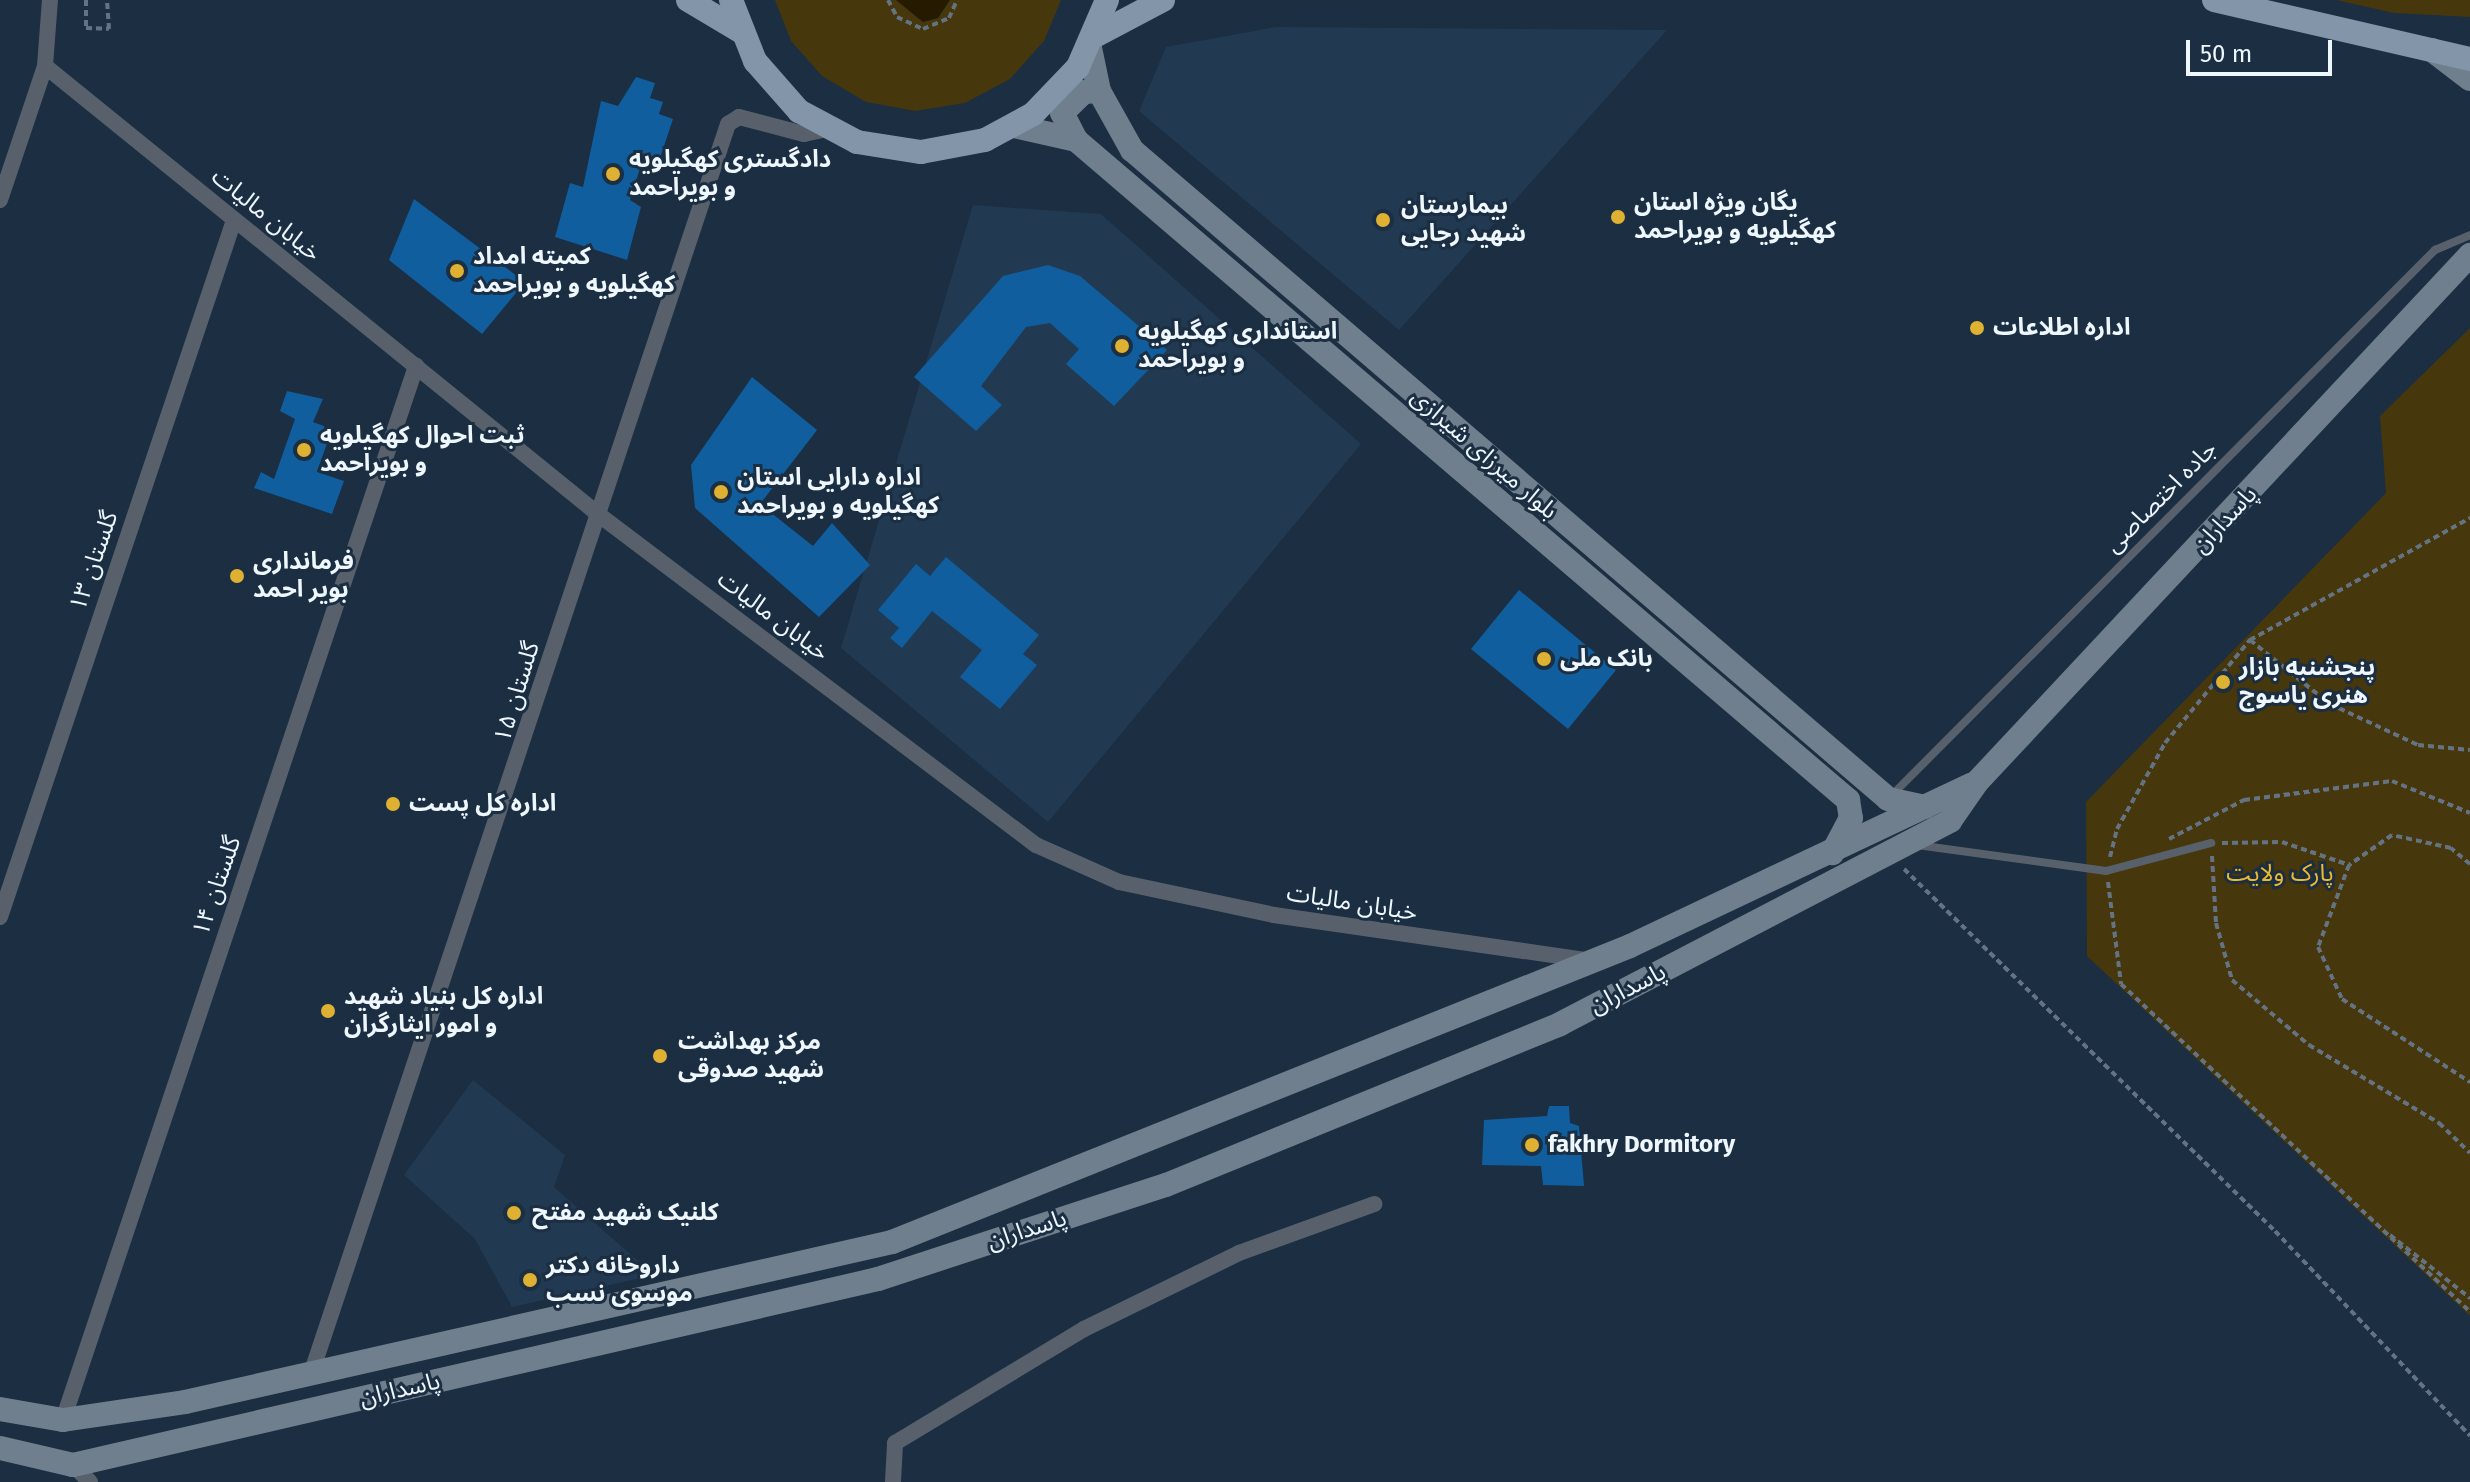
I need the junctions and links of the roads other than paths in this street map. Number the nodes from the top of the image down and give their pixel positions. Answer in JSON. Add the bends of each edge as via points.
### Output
{"nodes":[{"id":1,"x":50,"y":0,"type":"edge"},
{"id":2,"x":688,"y":0,"type":"edge"},
{"id":3,"x":731,"y":0,"type":"edge"},
{"id":4,"x":1107,"y":0,"type":"edge"},
{"id":5,"x":1163,"y":0,"type":"edge"},
{"id":6,"x":2214,"y":0,"type":"edge"},
{"id":7,"x":740,"y":31,"type":"junction"},
{"id":8,"x":1092,"y":42,"type":"junction"},
{"id":9,"x":2430,"y":48,"type":"junction"},
{"id":10,"x":2470,"y":59,"type":"edge"},
{"id":11,"x":45,"y":66,"type":"junction"},
{"id":12,"x":2470,"y":79,"type":"edge"},
{"id":13,"x":1099,"y":91,"type":"junction"},
{"id":14,"x":1014,"y":126,"type":"junction"},
{"id":15,"x":827,"y":129,"type":"junction"},
{"id":16,"x":1076,"y":140,"type":"junction"},
{"id":17,"x":0,"y":200,"type":"edge"},
{"id":18,"x":234,"y":220,"type":"junction"},
{"id":19,"x":2470,"y":235,"type":"edge"},
{"id":20,"x":2470,"y":255,"type":"edge"},
{"id":21,"x":416,"y":366,"type":"junction"},
{"id":22,"x":598,"y":514,"type":"junction"},
{"id":23,"x":1977,"y":782,"type":"junction"},
{"id":24,"x":1888,"y":799,"type":"junction"},
{"id":25,"x":1932,"y":807,"type":"junction"},
{"id":26,"x":2211,"y":843,"type":"road end"},
{"id":27,"x":1915,"y":844,"type":"junction"},
{"id":28,"x":1831,"y":854,"type":"junction"},
{"id":29,"x":1698,"y":913,"type":"junction"},
{"id":30,"x":0,"y":917,"type":"edge"},
{"id":31,"x":1630,"y":946,"type":"junction"},
{"id":32,"x":1715,"y":946,"type":"junction"},
{"id":33,"x":1587,"y":960,"type":"junction"},
{"id":34,"x":1637,"y":984,"type":"junction"},
{"id":35,"x":1374,"y":1204,"type":"dead end"},
{"id":36,"x":312,"y":1371,"type":"junction"},
{"id":37,"x":0,"y":1409,"type":"edge"},
{"id":38,"x":63,"y":1420,"type":"junction"},
{"id":39,"x":0,"y":1448,"type":"edge"},
{"id":40,"x":82,"y":1474,"type":"edge"},
{"id":41,"x":893,"y":1482,"type":"edge"}],
"edges":[{"from":1,"to":11,"type":"street"},
{"from":2,"to":7,"type":"main road"},
{"from":3,"to":7,"type":"main road"},
{"from":4,"to":8,"type":"main road"},
{"from":5,"to":8,"type":"main road"},
{"from":6,"to":9,"type":"main road"},
{"from":7,"to":15,"type":"main road","via":[[775,88]]},
{"from":8,"to":13,"type":"main road","name":"بلوار میرزای شیرازی"},
{"from":8,"to":14,"type":"main road","via":[[1065,84]]},
{"from":9,"to":10,"type":"main road"},
{"from":9,"to":12,"type":"main road"},
{"from":11,"to":17,"type":"street"},
{"from":11,"to":18,"type":"street","name":"خیابان مالیات"},
{"from":13,"to":16,"type":"main road","via":[[1070,100],[1062,113]]},
{"from":13,"to":24,"type":"main road","name":"بلوار میرزای شیرازی","via":[[1132,150]]},
{"from":14,"to":15,"type":"main road","via":[[921,152]]},
{"from":14,"to":16,"type":"main road","name":"بلوار میرزای شیرازی"},
{"from":15,"to":22,"type":"street","name":"گلستان ۱۵","via":[[804,134],[739,117],[728,124]]},
{"from":16,"to":28,"type":"main road","name":"بلوار میرزای شیرازی","via":[[1848,800],[1847,834]]},
{"from":18,"to":21,"type":"street","name":"خیابان مالیات"},
{"from":18,"to":30,"type":"street","name":"گلستان ۱۳"},
{"from":19,"to":24,"type":"lane","name":"جاده اختصاصی","via":[[2435,250]]},
{"from":20,"to":23,"type":"main road","name":"پاسداران"},
{"from":21,"to":22,"type":"street","name":"خیابان مالیات"},
{"from":21,"to":38,"type":"street","name":"گلستان ۱۴"},
{"from":22,"to":33,"type":"street","name":"خیابان مالیات","via":[[1036,845],[1119,882],[1274,915]]},
{"from":22,"to":36,"type":"street","name":"گلستان ۱۵"},
{"from":23,"to":25,"type":"main road","name":"پاسداران"},
{"from":23,"to":27,"type":"main road","name":"پاسداران","via":[[1950,821]]},
{"from":24,"to":25,"type":"main road"},
{"from":25,"to":28,"type":"main road","name":"پاسداران"},
{"from":26,"to":27,"type":"lane","via":[[2106,871]]},
{"from":27,"to":32,"type":"main road","name":"پاسداران"},
{"from":28,"to":29,"type":"main road","name":"پاسداران"},
{"from":29,"to":31,"type":"main road","name":"پاسداران"},
{"from":29,"to":32,"type":"main road","via":[[1688,936],[1697,946]]},
{"from":31,"to":33,"type":"main road","name":"پاسداران"},
{"from":31,"to":34,"type":"main road","via":[[1650,957]]},
{"from":32,"to":34,"type":"main road","name":"پاسداران"},
{"from":33,"to":36,"type":"main road","name":"پاسداران","via":[[1375,1053],[892,1242]]},
{"from":34,"to":40,"type":"main road","name":"پاسداران","via":[[1530,1037],[1166,1185],[878,1279]]},
{"from":35,"to":41,"type":"street","via":[[1239,1253],[1084,1329],[895,1443]]},
{"from":36,"to":38,"type":"main road","name":"پاسداران","via":[[185,1402]]},
{"from":37,"to":38,"type":"main road","name":"پاسداران"},
{"from":39,"to":40,"type":"main road","name":"پاسداران"}]}
